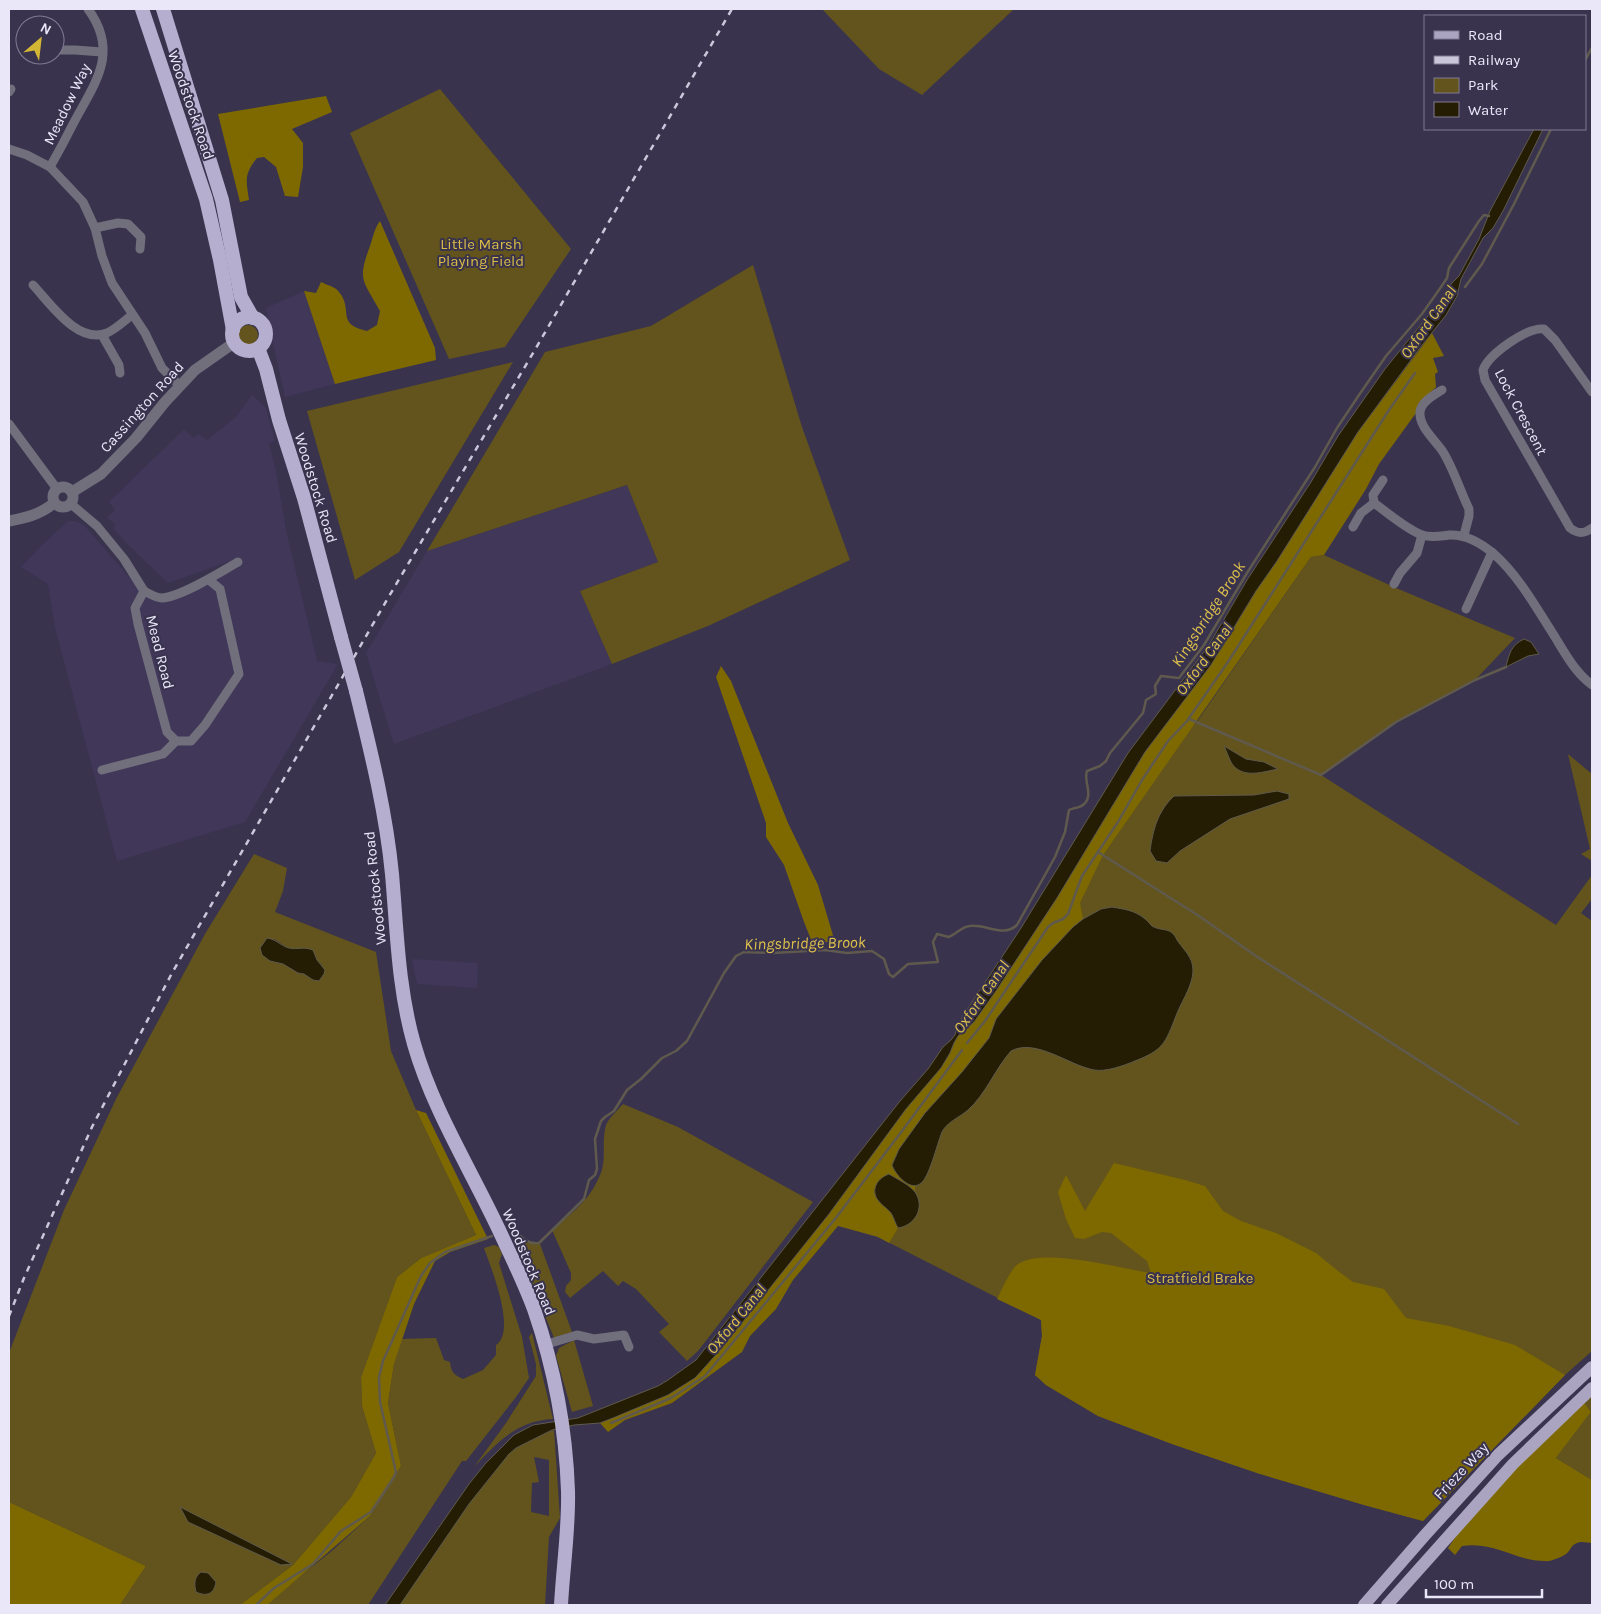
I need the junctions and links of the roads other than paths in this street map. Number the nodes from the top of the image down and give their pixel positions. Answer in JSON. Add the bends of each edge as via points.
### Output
{"nodes":[{"id":1,"x":88,"y":9,"type":"edge"},
{"id":2,"x":142,"y":9,"type":"edge"},
{"id":3,"x":163,"y":9,"type":"edge"},
{"id":4,"x":65,"y":50,"type":"edge"},
{"id":5,"x":102,"y":52,"type":"junction"},
{"id":6,"x":9,"y":149,"type":"edge"},
{"id":7,"x":50,"y":167,"type":"junction"},
{"id":8,"x":95,"y":228,"type":"junction"},
{"id":9,"x":140,"y":249,"type":"dead end"},
{"id":10,"x":33,"y":285,"type":"dead end"},
{"id":11,"x":132,"y":315,"type":"junction"},
{"id":12,"x":253,"y":318,"type":"junction"},
{"id":13,"x":102,"y":334,"type":"junction"},
{"id":14,"x":234,"y":336,"type":"junction"},
{"id":15,"x":258,"y":348,"type":"junction"},
{"id":16,"x":120,"y":373,"type":"dead end"},
{"id":17,"x":180,"y":386,"type":"junction"},
{"id":18,"x":1442,"y":390,"type":"dead end"},
{"id":19,"x":1592,"y":392,"type":"edge"},
{"id":20,"x":9,"y":424,"type":"edge"},
{"id":21,"x":1383,"y":480,"type":"dead end"},
{"id":22,"x":57,"y":489,"type":"junction"},
{"id":23,"x":72,"y":492,"type":"junction"},
{"id":24,"x":54,"y":503,"type":"junction"},
{"id":25,"x":1374,"y":503,"type":"junction"},
{"id":26,"x":71,"y":504,"type":"junction"},
{"id":27,"x":9,"y":521,"type":"edge"},
{"id":28,"x":1353,"y":528,"type":"dead end"},
{"id":29,"x":1592,"y":528,"type":"edge"},
{"id":30,"x":1422,"y":535,"type":"junction"},
{"id":31,"x":1464,"y":535,"type":"junction"},
{"id":32,"x":1492,"y":552,"type":"junction"},
{"id":33,"x":238,"y":562,"type":"dead end"},
{"id":34,"x":209,"y":580,"type":"junction"},
{"id":35,"x":1394,"y":584,"type":"dead end"},
{"id":36,"x":144,"y":591,"type":"junction"},
{"id":37,"x":1466,"y":609,"type":"dead end"},
{"id":38,"x":1592,"y":685,"type":"edge"},
{"id":39,"x":176,"y":741,"type":"junction"},
{"id":40,"x":102,"y":770,"type":"dead end"},
{"id":41,"x":544,"y":1345,"type":"junction"},
{"id":42,"x":629,"y":1347,"type":"dead end"},
{"id":43,"x":1592,"y":1367,"type":"edge"},
{"id":44,"x":1592,"y":1388,"type":"edge"},
{"id":45,"x":561,"y":1605,"type":"edge"},
{"id":46,"x":1364,"y":1605,"type":"edge"},
{"id":47,"x":1387,"y":1605,"type":"edge"}],
"edges":[{"from":1,"to":5,"type":"street","name":"Meadow Way","via":[[99,26]]},
{"from":2,"to":14,"type":"highway","name":"Woodstock Road","via":[[206,199]]},
{"from":3,"to":12,"type":"highway","name":"Woodstock Road","via":[[222,200],[241,297]]},
{"from":4,"to":5,"type":"street","name":"Meadow Way"},
{"from":5,"to":7,"type":"street","name":"Meadow Way","via":[[97,81]]},
{"from":6,"to":7,"type":"street"},
{"from":7,"to":8,"type":"street","via":[[82,202]]},
{"from":8,"to":9,"type":"street","via":[[128,224],[143,236]]},
{"from":8,"to":11,"type":"street","via":[[108,273]]},
{"from":10,"to":13,"type":"street","via":[[68,324],[86,333]]},
{"from":11,"to":13,"type":"street","via":[[113,330]]},
{"from":11,"to":17,"type":"street","via":[[162,368]]},
{"from":12,"to":14,"type":"highway","via":[[238,322]]},
{"from":12,"to":15,"type":"highway","via":[[260,321],[266,332],[264,342]]},
{"from":13,"to":16,"type":"street"},
{"from":14,"to":15,"type":"highway","via":[[242,349]]},
{"from":14,"to":17,"type":"street","name":"Cassington Road"},
{"from":15,"to":41,"type":"highway","name":"Woodstock Road","bridge":true,"via":[[304,498],[371,748],[392,874],[400,971],[414,1044],[444,1120],[523,1282]]},
{"from":17,"to":23,"type":"street","name":"Cassington Road","via":[[101,474]]},
{"from":18,"to":31,"type":"street","via":[[1430,397],[1420,411],[1424,427],[1442,450],[1468,509]]},
{"from":19,"to":29,"type":"street","name":"Lock Crescent","via":[[1544,329],[1526,332],[1491,358],[1483,370],[1485,380],[1570,528],[1580,533]]},
{"from":20,"to":22,"type":"street"},
{"from":21,"to":25,"type":"street","via":[[1373,495]]},
{"from":22,"to":23,"type":"street","via":[[65,487]]},
{"from":22,"to":24,"type":"street","via":[[53,494]]},
{"from":23,"to":26,"type":"street"},
{"from":24,"to":26,"type":"street","via":[[61,508]]},
{"from":24,"to":27,"type":"street","via":[[32,516]]},
{"from":25,"to":28,"type":"street","via":[[1361,513]]},
{"from":25,"to":30,"type":"street"},
{"from":26,"to":36,"type":"street","via":[[98,526]]},
{"from":30,"to":31,"type":"street"},
{"from":30,"to":35,"type":"street","via":[[1417,553]]},
{"from":31,"to":32,"type":"street"},
{"from":32,"to":37,"type":"street"},
{"from":32,"to":38,"type":"street","via":[[1535,606],[1574,668]]},
{"from":33,"to":34,"type":"street"},
{"from":34,"to":36,"type":"street","via":[[169,597],[156,597]]},
{"from":34,"to":39,"type":"street","via":[[220,589],[239,674],[191,741]]},
{"from":36,"to":39,"type":"street","name":"Mead Road","via":[[135,608],[138,624],[167,732]]},
{"from":39,"to":40,"type":"street","via":[[163,754]]},
{"from":41,"to":42,"type":"street","via":[[576,1335],[594,1339],[624,1335]]},
{"from":41,"to":45,"type":"highway","name":"Woodstock Road","via":[[564,1435],[568,1514]]},
{"from":43,"to":46,"type":"main road","name":"Frieze Way","via":[[1498,1455]]},
{"from":44,"to":47,"type":"main road","via":[[1513,1464]]}]}
